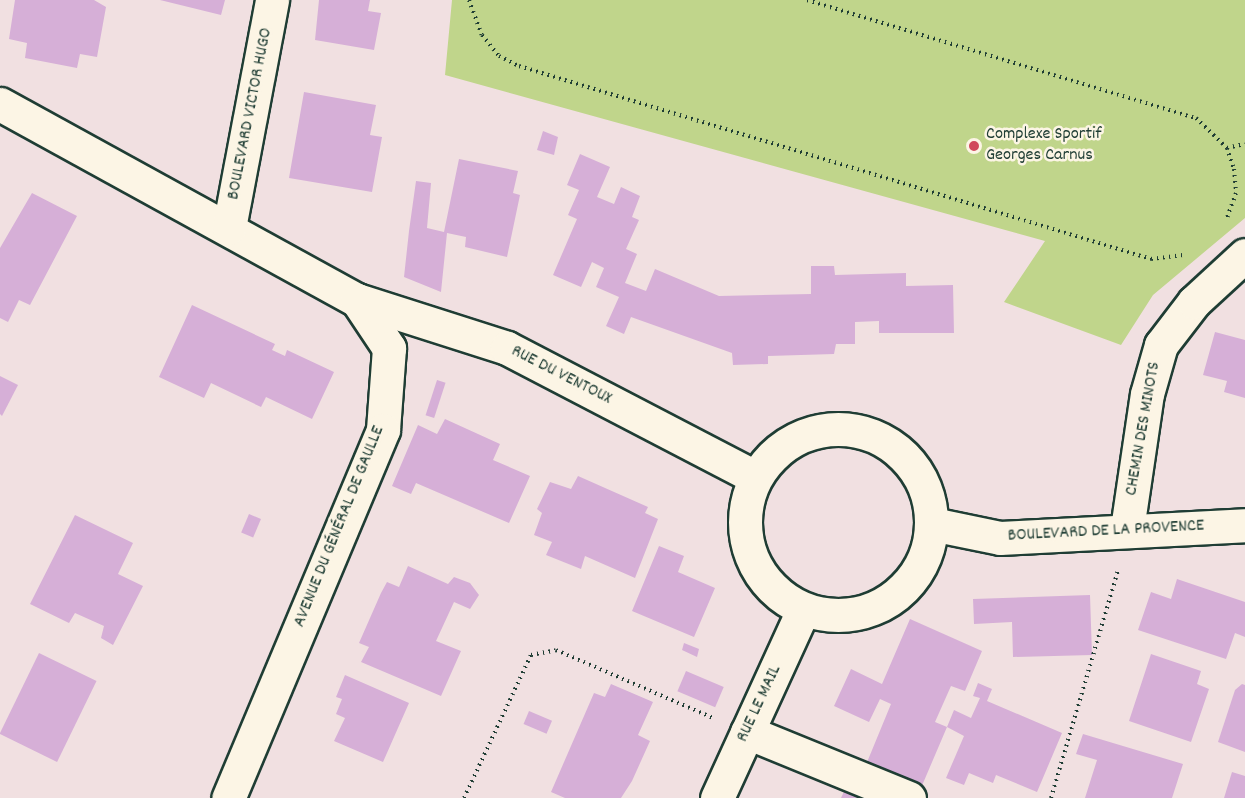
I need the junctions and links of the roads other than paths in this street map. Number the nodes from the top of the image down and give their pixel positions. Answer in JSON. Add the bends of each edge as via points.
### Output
{"nodes":[{"id":1,"x":272,"y":0,"type":"edge"},
{"id":2,"x":0,"y":104,"type":"edge"},
{"id":3,"x":229,"y":228,"type":"junction"},
{"id":4,"x":1245,"y":255,"type":"edge"},
{"id":5,"x":357,"y":300,"type":"junction"},
{"id":6,"x":755,"y":477,"type":"junction"},
{"id":7,"x":932,"y":524,"type":"junction"},
{"id":8,"x":1245,"y":525,"type":"edge"},
{"id":9,"x":1127,"y":529,"type":"junction"},
{"id":10,"x":803,"y":610,"type":"junction"},
{"id":11,"x":747,"y":732,"type":"junction"},
{"id":12,"x":228,"y":798,"type":"edge"},
{"id":13,"x":717,"y":798,"type":"edge"},
{"id":14,"x":909,"y":798,"type":"edge"}],
"edges":[{"from":1,"to":3,"type":"street","name":"BOULEVARD VICTOR HUGO"},
{"from":2,"to":3,"type":"street","name":"AVENUE DU GÉNÉRAL DE GAULLE"},
{"from":3,"to":5,"type":"street","name":"AVENUE DU GÉNÉRAL DE GAULLE"},
{"from":4,"to":9,"type":"street","name":"CHEMIN DES MINOTS","via":[[1194,302],[1161,345],[1147,394]]},
{"from":5,"to":6,"type":"street","name":"RUE DU VENTOUX","via":[[507,348]]},
{"from":5,"to":12,"type":"street","name":"AVENUE DU GÉNÉRAL DE GAULLE","via":[[389,348],[383,430]]},
{"from":6,"to":7,"type":"street","via":[[776,451],[800,436],[831,428],[864,432],[888,442],[912,464],[927,492]]},
{"from":6,"to":10,"type":"street","via":[[745,505],[744,537],[755,568],[775,593]]},
{"from":7,"to":9,"type":"street","name":"BOULEVARD DE LA PROVENCE","via":[[1000,538]]},
{"from":7,"to":10,"type":"street","via":[[925,556],[895,596],[866,611],[835,616]]},
{"from":8,"to":9,"type":"street","name":"BOULEVARD DE LA PROVENCE"},
{"from":10,"to":11,"type":"street","name":"RUE LE MAIL"},
{"from":11,"to":13,"type":"street","name":"RUE LE MAIL"},
{"from":11,"to":14,"type":"street"}]}
